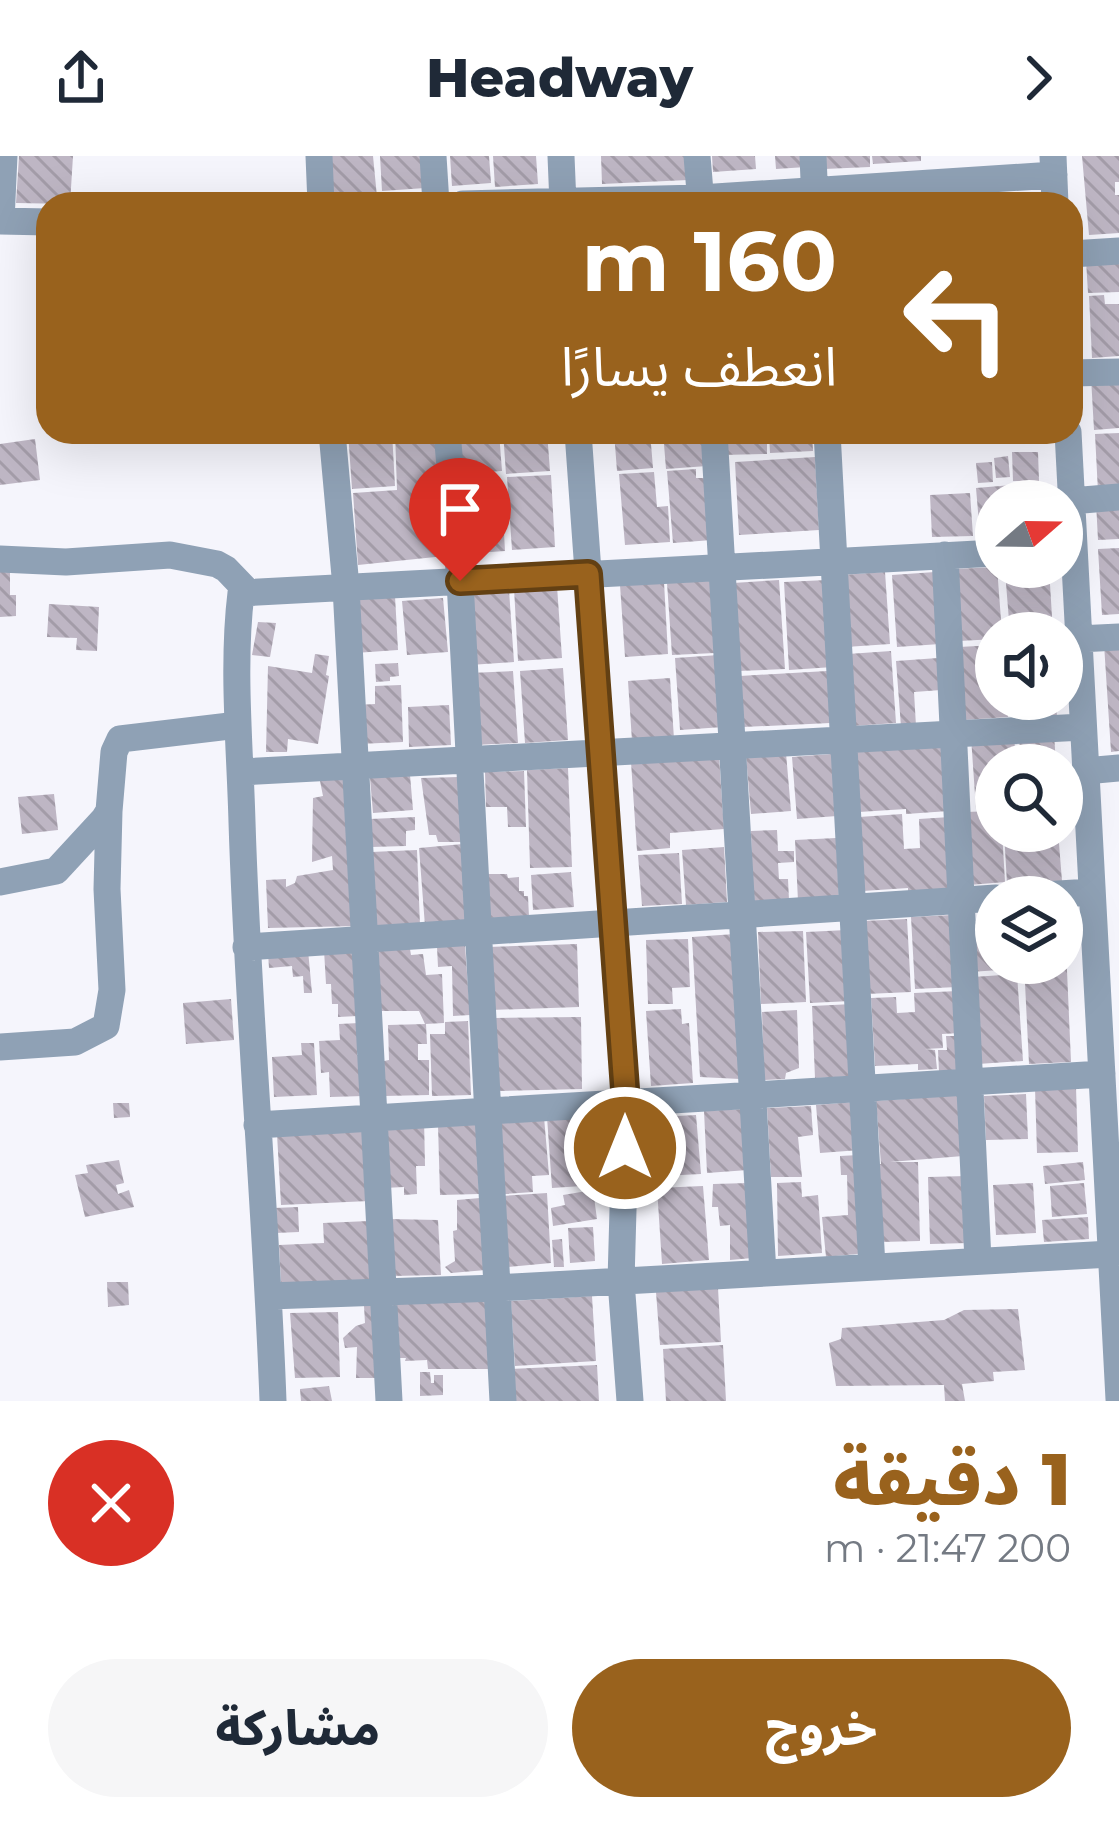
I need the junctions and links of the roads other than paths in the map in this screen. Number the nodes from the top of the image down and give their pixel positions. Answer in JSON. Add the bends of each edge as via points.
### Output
{"nodes":[{"id":1,"x":4,"y":156,"type":"edge"},
{"id":2,"x":319,"y":156,"type":"edge"},
{"id":3,"x":433,"y":156,"type":"edge"},
{"id":4,"x":561,"y":156,"type":"edge"},
{"id":5,"x":697,"y":156,"type":"edge"},
{"id":6,"x":812,"y":156,"type":"edge"},
{"id":7,"x":1053,"y":166,"type":"edge"},
{"id":8,"x":929,"y":169,"type":"edge"},
{"id":9,"x":320,"y":192,"type":"edge"},
{"id":10,"x":435,"y":192,"type":"edge"},
{"id":11,"x":563,"y":192,"type":"edge"},
{"id":12,"x":699,"y":192,"type":"edge"},
{"id":13,"x":815,"y":192,"type":"edge"},
{"id":14,"x":832,"y":192,"type":"edge"},
{"id":15,"x":1,"y":221,"type":"edge"},
{"id":16,"x":36,"y":222,"type":"edge"},
{"id":17,"x":1119,"y":251,"type":"edge"},
{"id":18,"x":1083,"y":253,"type":"edge"},
{"id":19,"x":1119,"y":372,"type":"edge"},
{"id":20,"x":1083,"y":373,"type":"edge"},
{"id":21,"x":333,"y":444,"type":"edge"},
{"id":22,"x":448,"y":444,"type":"edge"},
{"id":23,"x":579,"y":444,"type":"edge"},
{"id":24,"x":715,"y":444,"type":"edge"},
{"id":25,"x":828,"y":444,"type":"edge"},
{"id":26,"x":1068,"y":444,"type":"edge"},
{"id":27,"x":1070,"y":480,"type":"edge"},
{"id":28,"x":1119,"y":497,"type":"edge"},
{"id":29,"x":1083,"y":500,"type":"edge"},
{"id":30,"x":975,"y":554,"type":"edge"},
{"id":31,"x":945,"y":556,"type":"junction"},
{"id":32,"x":0,"y":559,"type":"edge"},
{"id":33,"x":834,"y":561,"type":"junction"},
{"id":34,"x":722,"y":567,"type":"junction"},
{"id":35,"x":588,"y":574,"type":"junction"},
{"id":36,"x":460,"y":581,"type":"junction"},
{"id":37,"x":346,"y":587,"type":"junction"},
{"id":38,"x":248,"y":592,"type":"junction"},
{"id":39,"x":1119,"y":637,"type":"edge"},
{"id":40,"x":1083,"y":639,"type":"edge"},
{"id":41,"x":1083,"y":720,"type":"edge"},
{"id":42,"x":238,"y":725,"type":"junction"},
{"id":43,"x":1083,"y":727,"type":"junction"},
{"id":44,"x":953,"y":734,"type":"junction"},
{"id":45,"x":844,"y":740,"type":"junction"},
{"id":46,"x":732,"y":746,"type":"junction"},
{"id":47,"x":601,"y":753,"type":"junction"},
{"id":48,"x":469,"y":760,"type":"junction"},
{"id":49,"x":356,"y":766,"type":"junction"},
{"id":50,"x":1119,"y":768,"type":"edge"},
{"id":51,"x":1085,"y":771,"type":"junction"},
{"id":52,"x":241,"y":772,"type":"junction"},
{"id":53,"x":110,"y":811,"type":"junction"},
{"id":54,"x":0,"y":882,"type":"edge"},
{"id":55,"x":1092,"y":892,"type":"junction"},
{"id":56,"x":1083,"y":893,"type":"edge"},
{"id":57,"x":975,"y":899,"type":"edge"},
{"id":58,"x":961,"y":900,"type":"junction"},
{"id":59,"x":852,"y":907,"type":"junction"},
{"id":60,"x":742,"y":914,"type":"junction"},
{"id":61,"x":1106,"y":920,"type":"edge"},
{"id":62,"x":614,"y":923,"type":"junction"},
{"id":63,"x":478,"y":932,"type":"junction"},
{"id":64,"x":365,"y":939,"type":"junction"},
{"id":65,"x":246,"y":947,"type":"junction"},
{"id":66,"x":0,"y":1047,"type":"edge"},
{"id":67,"x":1102,"y":1074,"type":"junction"},
{"id":68,"x":969,"y":1082,"type":"junction"},
{"id":69,"x":862,"y":1089,"type":"junction"},
{"id":70,"x":753,"y":1095,"type":"junction"},
{"id":71,"x":626,"y":1103,"type":"junction"},
{"id":72,"x":488,"y":1111,"type":"junction"},
{"id":73,"x":374,"y":1118,"type":"junction"},
{"id":74,"x":257,"y":1125,"type":"junction"},
{"id":75,"x":1111,"y":1254,"type":"junction"},
{"id":76,"x":977,"y":1261,"type":"junction"},
{"id":77,"x":872,"y":1267,"type":"junction"},
{"id":78,"x":763,"y":1273,"type":"junction"},
{"id":79,"x":621,"y":1281,"type":"junction"},
{"id":80,"x":497,"y":1288,"type":"junction"},
{"id":81,"x":384,"y":1293,"type":"junction"},
{"id":82,"x":269,"y":1296,"type":"junction"},
{"id":83,"x":1119,"y":1399,"type":"edge"},
{"id":84,"x":273,"y":1401,"type":"edge"},
{"id":85,"x":389,"y":1401,"type":"edge"},
{"id":86,"x":502,"y":1401,"type":"edge"},
{"id":87,"x":630,"y":1401,"type":"edge"}],
"edges":[{"from":1,"to":15,"type":"street"},
{"from":2,"to":9,"type":"street"},
{"from":3,"to":10,"type":"street"},
{"from":4,"to":11,"type":"street"},
{"from":5,"to":12,"type":"street"},
{"from":6,"to":13,"type":"street"},
{"from":7,"to":8,"type":"street"},
{"from":8,"to":14,"type":"street"},
{"from":15,"to":16,"type":"street"},
{"from":17,"to":18,"type":"street"},
{"from":19,"to":20,"type":"street"},
{"from":21,"to":37,"type":"street"},
{"from":22,"to":36,"type":"street"},
{"from":23,"to":35,"type":"street"},
{"from":24,"to":34,"type":"street"},
{"from":25,"to":33,"type":"street"},
{"from":26,"to":27,"type":"street"},
{"from":28,"to":29,"type":"street"},
{"from":30,"to":31,"type":"street"},
{"from":31,"to":33,"type":"street"},
{"from":31,"to":44,"type":"street"},
{"from":32,"to":38,"type":"street","via":[[170,555],[217,564]]},
{"from":33,"to":34,"type":"street"},
{"from":33,"to":45,"type":"street"},
{"from":34,"to":35,"type":"street"},
{"from":34,"to":46,"type":"street"},
{"from":35,"to":36,"type":"street"},
{"from":35,"to":47,"type":"street"},
{"from":36,"to":37,"type":"street"},
{"from":36,"to":48,"type":"street"},
{"from":37,"to":38,"type":"street"},
{"from":37,"to":49,"type":"street"},
{"from":38,"to":42,"type":"street","via":[[240,599]]},
{"from":39,"to":40,"type":"street"},
{"from":41,"to":43,"type":"street"},
{"from":42,"to":52,"type":"street"},
{"from":42,"to":53,"type":"street","via":[[120,739]]},
{"from":43,"to":44,"type":"street"},
{"from":43,"to":51,"type":"street"},
{"from":44,"to":45,"type":"street"},
{"from":44,"to":58,"type":"street"},
{"from":45,"to":46,"type":"street"},
{"from":45,"to":59,"type":"street"},
{"from":46,"to":47,"type":"street"},
{"from":46,"to":60,"type":"street"},
{"from":47,"to":48,"type":"street"},
{"from":47,"to":62,"type":"street"},
{"from":48,"to":49,"type":"street"},
{"from":48,"to":63,"type":"street"},
{"from":49,"to":52,"type":"street"},
{"from":49,"to":64,"type":"street"},
{"from":50,"to":51,"type":"street"},
{"from":51,"to":55,"type":"street"},
{"from":52,"to":65,"type":"street"},
{"from":53,"to":54,"type":"street","via":[[56,872]]},
{"from":53,"to":66,"type":"street","via":[[106,1026],[75,1042]]},
{"from":55,"to":56,"type":"street"},
{"from":55,"to":61,"type":"street"},
{"from":57,"to":58,"type":"street"},
{"from":58,"to":59,"type":"street"},
{"from":58,"to":68,"type":"street"},
{"from":59,"to":60,"type":"street"},
{"from":59,"to":69,"type":"street"},
{"from":60,"to":62,"type":"street"},
{"from":60,"to":70,"type":"street"},
{"from":61,"to":67,"type":"street"},
{"from":62,"to":63,"type":"street"},
{"from":62,"to":71,"type":"street"},
{"from":63,"to":64,"type":"street"},
{"from":63,"to":72,"type":"street"},
{"from":64,"to":65,"type":"street"},
{"from":64,"to":73,"type":"street"},
{"from":65,"to":74,"type":"street"},
{"from":67,"to":68,"type":"street"},
{"from":67,"to":75,"type":"street"},
{"from":68,"to":69,"type":"street"},
{"from":68,"to":76,"type":"street"},
{"from":69,"to":70,"type":"street"},
{"from":69,"to":77,"type":"street"},
{"from":70,"to":71,"type":"street"},
{"from":70,"to":78,"type":"street"},
{"from":71,"to":72,"type":"street"},
{"from":71,"to":79,"type":"street"},
{"from":72,"to":73,"type":"street"},
{"from":72,"to":80,"type":"street"},
{"from":73,"to":74,"type":"street"},
{"from":73,"to":81,"type":"street"},
{"from":74,"to":82,"type":"street"},
{"from":75,"to":76,"type":"street"},
{"from":75,"to":83,"type":"street"},
{"from":76,"to":77,"type":"street"},
{"from":77,"to":78,"type":"street"},
{"from":78,"to":79,"type":"street"},
{"from":79,"to":80,"type":"street"},
{"from":79,"to":87,"type":"street"},
{"from":80,"to":81,"type":"street"},
{"from":80,"to":86,"type":"street"},
{"from":81,"to":82,"type":"street"},
{"from":81,"to":85,"type":"street"},
{"from":82,"to":84,"type":"street"}]}
